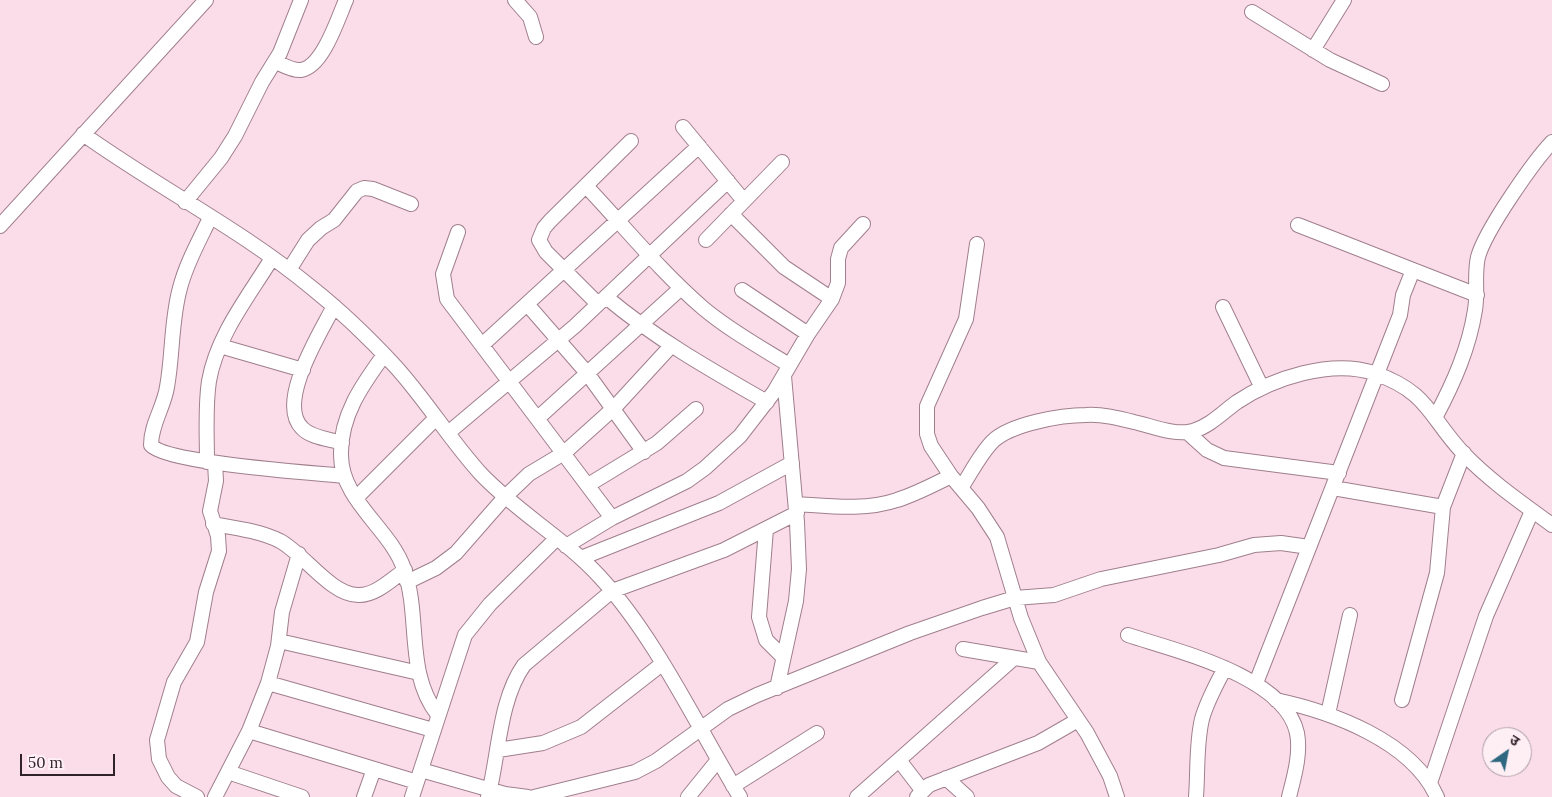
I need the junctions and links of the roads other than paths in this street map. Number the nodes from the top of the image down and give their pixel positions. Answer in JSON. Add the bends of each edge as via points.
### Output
{"nodes":[{"id":1,"x":206,"y":0,"type":"edge"},
{"id":2,"x":301,"y":0,"type":"edge"},
{"id":3,"x":346,"y":0,"type":"edge"},
{"id":4,"x":515,"y":0,"type":"edge"},
{"id":5,"x":1344,"y":0,"type":"edge"},
{"id":6,"x":1252,"y":12,"type":"dead end"},
{"id":7,"x":536,"y":37,"type":"dead end"},
{"id":8,"x":1313,"y":50,"type":"junction"},
{"id":9,"x":276,"y":62,"type":"junction"},
{"id":10,"x":1382,"y":84,"type":"dead end"},
{"id":11,"x":683,"y":127,"type":"dead end"},
{"id":12,"x":83,"y":134,"type":"junction"},
{"id":13,"x":631,"y":141,"type":"dead end"},
{"id":14,"x":1552,"y":142,"type":"edge"},
{"id":15,"x":699,"y":146,"type":"junction"},
{"id":16,"x":782,"y":162,"type":"dead end"},
{"id":17,"x":728,"y":181,"type":"junction"},
{"id":18,"x":586,"y":186,"type":"junction"},
{"id":19,"x":744,"y":201,"type":"junction"},
{"id":20,"x":185,"y":202,"type":"junction"},
{"id":21,"x":411,"y":204,"type":"dead end"},
{"id":22,"x":731,"y":214,"type":"junction"},
{"id":23,"x":210,"y":218,"type":"junction"},
{"id":24,"x":618,"y":220,"type":"junction"},
{"id":25,"x":863,"y":224,"type":"dead end"},
{"id":26,"x":1298,"y":225,"type":"dead end"},
{"id":27,"x":0,"y":226,"type":"edge"},
{"id":28,"x":458,"y":232,"type":"dead end"},
{"id":29,"x":706,"y":240,"type":"dead end"},
{"id":30,"x":977,"y":244,"type":"dead end"},
{"id":31,"x":651,"y":255,"type":"junction"},
{"id":32,"x":272,"y":258,"type":"junction"},
{"id":33,"x":289,"y":270,"type":"junction"},
{"id":34,"x":565,"y":270,"type":"junction"},
{"id":35,"x":1413,"y":270,"type":"junction"},
{"id":36,"x":681,"y":288,"type":"junction"},
{"id":37,"x":742,"y":290,"type":"dead end"},
{"id":38,"x":1477,"y":295,"type":"junction"},
{"id":39,"x":832,"y":299,"type":"junction"},
{"id":40,"x":602,"y":301,"type":"junction"},
{"id":41,"x":527,"y":304,"type":"junction"},
{"id":42,"x":334,"y":306,"type":"junction"},
{"id":43,"x":1223,"y":307,"type":"dead end"},
{"id":44,"x":640,"y":325,"type":"junction"},
{"id":45,"x":808,"y":334,"type":"junction"},
{"id":46,"x":558,"y":340,"type":"junction"},
{"id":47,"x":482,"y":345,"type":"junction"},
{"id":48,"x":220,"y":346,"type":"junction"},
{"id":49,"x":670,"y":346,"type":"junction"},
{"id":50,"x":384,"y":355,"type":"junction"},
{"id":51,"x":303,"y":370,"type":"junction"},
{"id":52,"x":787,"y":370,"type":"junction"},
{"id":53,"x":587,"y":373,"type":"junction"},
{"id":54,"x":1376,"y":374,"type":"junction"},
{"id":55,"x":509,"y":382,"type":"junction"},
{"id":56,"x":1262,"y":388,"type":"junction"},
{"id":57,"x":768,"y":402,"type":"junction"},
{"id":58,"x":614,"y":408,"type":"junction"},
{"id":59,"x":696,"y":409,"type":"dead end"},
{"id":60,"x":1436,"y":416,"type":"junction"},
{"id":61,"x":436,"y":418,"type":"junction"},
{"id":62,"x":538,"y":418,"type":"junction"},
{"id":63,"x":1187,"y":432,"type":"junction"},
{"id":64,"x":448,"y":433,"type":"junction"},
{"id":65,"x":342,"y":443,"type":"junction"},
{"id":66,"x":644,"y":452,"type":"junction"},
{"id":67,"x":564,"y":453,"type":"junction"},
{"id":68,"x":1464,"y":454,"type":"junction"},
{"id":69,"x":211,"y":462,"type":"junction"},
{"id":70,"x":792,"y":463,"type":"junction"},
{"id":71,"x":1339,"y":472,"type":"junction"},
{"id":72,"x":344,"y":476,"type":"junction"},
{"id":73,"x":951,"y":476,"type":"junction"},
{"id":74,"x":588,"y":485,"type":"junction"},
{"id":75,"x":961,"y":488,"type":"junction"},
{"id":76,"x":1333,"y":488,"type":"junction"},
{"id":77,"x":505,"y":497,"type":"junction"},
{"id":78,"x":356,"y":498,"type":"junction"},
{"id":79,"x":1443,"y":507,"type":"junction"},
{"id":80,"x":796,"y":509,"type":"junction"},
{"id":81,"x":1532,"y":511,"type":"junction"},
{"id":82,"x":612,"y":518,"type":"junction"},
{"id":83,"x":213,"y":524,"type":"junction"},
{"id":84,"x":1552,"y":525,"type":"edge"},
{"id":85,"x":766,"y":529,"type":"junction"},
{"id":86,"x":562,"y":542,"type":"junction"},
{"id":87,"x":1309,"y":547,"type":"junction"},
{"id":88,"x":299,"y":554,"type":"junction"},
{"id":89,"x":581,"y":558,"type":"junction"},
{"id":90,"x":406,"y":576,"type":"junction"},
{"id":91,"x":612,"y":591,"type":"junction"},
{"id":92,"x":1015,"y":598,"type":"junction"},
{"id":93,"x":1350,"y":615,"type":"dead end"},
{"id":94,"x":1128,"y":635,"type":"dead end"},
{"id":95,"x":279,"y":641,"type":"junction"},
{"id":96,"x":962,"y":649,"type":"dead end"},
{"id":97,"x":783,"y":657,"type":"junction"},
{"id":98,"x":1014,"y":658,"type":"junction"},
{"id":99,"x":1039,"y":662,"type":"junction"},
{"id":100,"x":662,"y":664,"type":"junction"},
{"id":101,"x":1225,"y":668,"type":"junction"},
{"id":102,"x":419,"y":673,"type":"junction"},
{"id":103,"x":1256,"y":683,"type":"junction"},
{"id":104,"x":268,"y":684,"type":"junction"},
{"id":105,"x":777,"y":688,"type":"junction"},
{"id":106,"x":1276,"y":700,"type":"junction"},
{"id":107,"x":1402,"y":700,"type":"dead end"},
{"id":108,"x":1328,"y":714,"type":"junction"},
{"id":109,"x":438,"y":716,"type":"junction"},
{"id":110,"x":1078,"y":720,"type":"junction"},
{"id":111,"x":702,"y":728,"type":"junction"},
{"id":112,"x":433,"y":730,"type":"junction"},
{"id":113,"x":250,"y":731,"type":"junction"},
{"id":114,"x":817,"y":734,"type":"dead end"},
{"id":115,"x":498,"y":750,"type":"junction"},
{"id":116,"x":718,"y":760,"type":"junction"},
{"id":117,"x":899,"y":760,"type":"junction"},
{"id":118,"x":374,"y":769,"type":"junction"},
{"id":119,"x":228,"y":772,"type":"junction"},
{"id":120,"x":419,"y":776,"type":"junction"},
{"id":121,"x":946,"y":778,"type":"junction"},
{"id":122,"x":1430,"y":783,"type":"junction"},
{"id":123,"x":737,"y":791,"type":"edge"},
{"id":124,"x":489,"y":793,"type":"edge"},
{"id":125,"x":919,"y":794,"type":"edge"},
{"id":126,"x":543,"y":796,"type":"edge"},
{"id":127,"x":197,"y":797,"type":"edge"},
{"id":128,"x":215,"y":797,"type":"edge"},
{"id":129,"x":302,"y":797,"type":"edge"},
{"id":130,"x":364,"y":797,"type":"edge"},
{"id":131,"x":412,"y":797,"type":"edge"},
{"id":132,"x":528,"y":797,"type":"edge"},
{"id":133,"x":688,"y":797,"type":"edge"},
{"id":134,"x":857,"y":797,"type":"edge"},
{"id":135,"x":967,"y":797,"type":"edge"},
{"id":136,"x":1117,"y":797,"type":"edge"},
{"id":137,"x":1196,"y":797,"type":"edge"},
{"id":138,"x":1289,"y":797,"type":"edge"},
{"id":139,"x":1438,"y":797,"type":"edge"}],
"edges":[{"from":1,"to":12,"type":"street"},
{"from":2,"to":9,"type":"street"},
{"from":3,"to":9,"type":"street","via":[[318,60],[302,70]]},
{"from":4,"to":7,"type":"street","via":[[530,17]]},
{"from":5,"to":8,"type":"street"},
{"from":6,"to":8,"type":"street"},
{"from":8,"to":10,"type":"street"},
{"from":9,"to":20,"type":"street","via":[[227,148]]},
{"from":11,"to":15,"type":"street"},
{"from":12,"to":20,"type":"street"},
{"from":12,"to":27,"type":"street"},
{"from":13,"to":18,"type":"street"},
{"from":14,"to":38,"type":"street","via":[[1485,238],[1476,269]]},
{"from":15,"to":17,"type":"street"},
{"from":15,"to":24,"type":"street"},
{"from":16,"to":19,"type":"street"},
{"from":17,"to":19,"type":"street"},
{"from":17,"to":31,"type":"street"},
{"from":18,"to":24,"type":"street"},
{"from":18,"to":34,"type":"street","via":[[544,228],[540,240],[546,252]]},
{"from":19,"to":22,"type":"street"},
{"from":20,"to":23,"type":"street"},
{"from":21,"to":33,"type":"street","via":[[373,190],[364,188],[357,191],[334,220],[308,240]]},
{"from":22,"to":29,"type":"street"},
{"from":22,"to":39,"type":"street","via":[[784,267]]},
{"from":23,"to":32,"type":"street"},
{"from":23,"to":69,"type":"street","via":[[190,258],[180,289],[167,387],[153,428],[151,445],[154,450]]},
{"from":24,"to":31,"type":"street"},
{"from":24,"to":34,"type":"street"},
{"from":25,"to":39,"type":"street","via":[[842,248],[838,259],[838,283]]},
{"from":26,"to":35,"type":"street"},
{"from":28,"to":47,"type":"street","via":[[445,266],[444,290],[453,308]]},
{"from":30,"to":73,"type":"street","via":[[966,319],[932,392],[925,419],[931,446]]},
{"from":31,"to":36,"type":"street"},
{"from":31,"to":40,"type":"street"},
{"from":32,"to":33,"type":"street"},
{"from":32,"to":48,"type":"street"},
{"from":33,"to":42,"type":"street"},
{"from":34,"to":40,"type":"street"},
{"from":34,"to":41,"type":"street"},
{"from":35,"to":38,"type":"street"},
{"from":35,"to":54,"type":"street","via":[[1403,295],[1400,315]]},
{"from":36,"to":44,"type":"street"},
{"from":36,"to":52,"type":"street"},
{"from":37,"to":45,"type":"street"},
{"from":38,"to":60,"type":"street","via":[[1472,328],[1461,361]]},
{"from":39,"to":45,"type":"street"},
{"from":40,"to":44,"type":"street"},
{"from":40,"to":46,"type":"street"},
{"from":41,"to":46,"type":"street"},
{"from":41,"to":47,"type":"street"},
{"from":42,"to":50,"type":"street"},
{"from":42,"to":51,"type":"street"},
{"from":43,"to":56,"type":"street"},
{"from":44,"to":49,"type":"street"},
{"from":44,"to":53,"type":"street"},
{"from":45,"to":52,"type":"street"},
{"from":46,"to":53,"type":"street"},
{"from":46,"to":55,"type":"street"},
{"from":47,"to":55,"type":"street"},
{"from":48,"to":51,"type":"street"},
{"from":48,"to":69,"type":"street","via":[[208,396]]},
{"from":49,"to":57,"type":"street"},
{"from":49,"to":58,"type":"street"},
{"from":50,"to":61,"type":"street"},
{"from":50,"to":65,"type":"street","via":[[352,405]]},
{"from":51,"to":65,"type":"street","via":[[294,406],[298,423],[308,433]]},
{"from":52,"to":57,"type":"street"},
{"from":52,"to":70,"type":"street"},
{"from":53,"to":58,"type":"street"},
{"from":53,"to":62,"type":"street"},
{"from":54,"to":56,"type":"street","via":[[1337,369]]},
{"from":54,"to":60,"type":"street","via":[[1415,394]]},
{"from":54,"to":71,"type":"street"},
{"from":55,"to":62,"type":"street"},
{"from":55,"to":64,"type":"street"},
{"from":56,"to":63,"type":"street","via":[[1206,425]]},
{"from":57,"to":82,"type":"street","via":[[740,436],[705,468],[666,493]]},
{"from":58,"to":66,"type":"street"},
{"from":58,"to":67,"type":"street"},
{"from":59,"to":66,"type":"street"},
{"from":60,"to":68,"type":"street"},
{"from":61,"to":64,"type":"street"},
{"from":61,"to":78,"type":"street"},
{"from":62,"to":67,"type":"street"},
{"from":63,"to":71,"type":"street","via":[[1207,450],[1224,458]]},
{"from":63,"to":75,"type":"street","via":[[1087,414],[1024,426],[1000,435],[992,442]]},
{"from":64,"to":77,"type":"street","via":[[481,474]]},
{"from":65,"to":72,"type":"street","via":[[340,454]]},
{"from":66,"to":74,"type":"street"},
{"from":67,"to":74,"type":"street"},
{"from":67,"to":77,"type":"street","via":[[529,474]]},
{"from":68,"to":79,"type":"street"},
{"from":68,"to":81,"type":"street"},
{"from":69,"to":72,"type":"street"},
{"from":69,"to":83,"type":"street","via":[[216,481],[210,504]]},
{"from":70,"to":80,"type":"street"},
{"from":70,"to":89,"type":"street","via":[[719,503]]},
{"from":71,"to":76,"type":"street"},
{"from":72,"to":78,"type":"street"},
{"from":73,"to":75,"type":"street"},
{"from":73,"to":80,"type":"street","via":[[912,495],[883,504]]},
{"from":74,"to":82,"type":"street"},
{"from":75,"to":92,"type":"street","via":[[997,537]]},
{"from":76,"to":79,"type":"street"},
{"from":76,"to":87,"type":"street"},
{"from":77,"to":86,"type":"street"},
{"from":77,"to":90,"type":"street","via":[[448,560]]},
{"from":78,"to":90,"type":"street","via":[[386,537]]},
{"from":79,"to":107,"type":"street","via":[[1437,573]]},
{"from":80,"to":85,"type":"street"},
{"from":80,"to":97,"type":"street","via":[[798,584]]},
{"from":81,"to":84,"type":"street"},
{"from":81,"to":122,"type":"street","via":[[1486,616]]},
{"from":82,"to":86,"type":"street"},
{"from":83,"to":88,"type":"street","via":[[269,536]]},
{"from":83,"to":127,"type":"street","via":[[219,551],[206,592],[200,632],[174,682],[157,740],[159,759],[168,778]]},
{"from":85,"to":91,"type":"street","via":[[710,556]]},
{"from":85,"to":97,"type":"street","via":[[759,618],[766,640]]},
{"from":86,"to":89,"type":"street"},
{"from":86,"to":109,"type":"street","via":[[472,625],[460,646]]},
{"from":87,"to":92,"type":"street","via":[[1281,543],[1254,545],[1101,579],[1054,595]]},
{"from":87,"to":103,"type":"street"},
{"from":88,"to":90,"type":"street","via":[[337,587],[359,596]]},
{"from":88,"to":95,"type":"street","via":[[282,612]]},
{"from":89,"to":91,"type":"street"},
{"from":90,"to":102,"type":"street"},
{"from":91,"to":100,"type":"street"},
{"from":91,"to":115,"type":"street","via":[[520,670],[507,700]]},
{"from":92,"to":99,"type":"street"},
{"from":92,"to":105,"type":"street","via":[[910,633]]},
{"from":93,"to":108,"type":"street"},
{"from":94,"to":101,"type":"street"},
{"from":95,"to":102,"type":"street"},
{"from":95,"to":104,"type":"street"},
{"from":96,"to":98,"type":"street"},
{"from":97,"to":105,"type":"street"},
{"from":98,"to":99,"type":"street"},
{"from":98,"to":117,"type":"street"},
{"from":99,"to":110,"type":"street"},
{"from":100,"to":111,"type":"street"},
{"from":100,"to":115,"type":"street","via":[[581,727],[543,743]]},
{"from":101,"to":103,"type":"street"},
{"from":101,"to":137,"type":"street","via":[[1202,718]]},
{"from":102,"to":109,"type":"street","via":[[424,695]]},
{"from":103,"to":106,"type":"street"},
{"from":104,"to":112,"type":"street"},
{"from":104,"to":113,"type":"street"},
{"from":105,"to":111,"type":"street","via":[[728,709]]},
{"from":106,"to":108,"type":"street"},
{"from":106,"to":138,"type":"street","via":[[1292,719],[1298,743]]},
{"from":108,"to":122,"type":"street","via":[[1406,756]]},
{"from":109,"to":112,"type":"street"},
{"from":110,"to":121,"type":"street","via":[[1038,743]]},
{"from":110,"to":136,"type":"street","via":[[1098,753]]},
{"from":111,"to":116,"type":"street"},
{"from":111,"to":126,"type":"street","via":[[635,772]]},
{"from":112,"to":120,"type":"street"},
{"from":113,"to":118,"type":"street"},
{"from":113,"to":119,"type":"street"},
{"from":114,"to":123,"type":"street"},
{"from":115,"to":124,"type":"street"},
{"from":116,"to":123,"type":"street"},
{"from":116,"to":133,"type":"street"},
{"from":117,"to":125,"type":"street"},
{"from":117,"to":134,"type":"street"},
{"from":118,"to":120,"type":"street"},
{"from":118,"to":130,"type":"street"},
{"from":119,"to":128,"type":"street"},
{"from":119,"to":129,"type":"street"},
{"from":120,"to":124,"type":"street"},
{"from":120,"to":131,"type":"street"},
{"from":121,"to":125,"type":"street"},
{"from":121,"to":135,"type":"street"},
{"from":122,"to":139,"type":"street"},
{"from":124,"to":132,"type":"street"}]}
